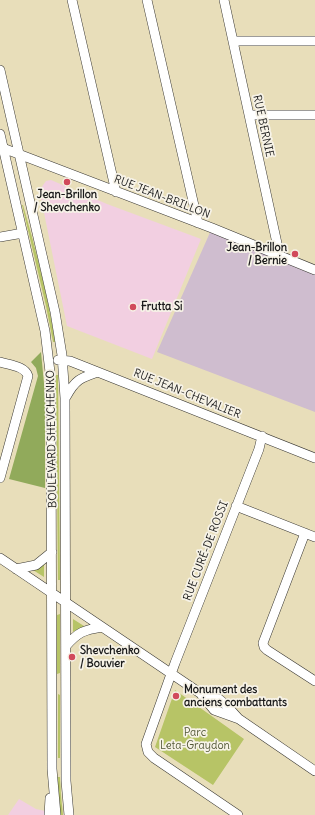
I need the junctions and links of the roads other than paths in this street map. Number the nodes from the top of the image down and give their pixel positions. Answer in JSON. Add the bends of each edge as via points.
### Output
{"nodes":[{"id":1,"x":72,"y":0,"type":"edge"},
{"id":2,"x":147,"y":0,"type":"edge"},
{"id":3,"x":224,"y":0,"type":"edge"},
{"id":4,"x":233,"y":41,"type":"junction"},
{"id":5,"x":315,"y":41,"type":"edge"},
{"id":6,"x":0,"y":70,"type":"edge"},
{"id":7,"x":249,"y":115,"type":"junction"},
{"id":8,"x":315,"y":115,"type":"edge"},
{"id":9,"x":0,"y":134,"type":"edge"},
{"id":10,"x":2,"y":148,"type":"edge"},
{"id":11,"x":20,"y":155,"type":"junction"},
{"id":12,"x":116,"y":192,"type":"junction"},
{"id":13,"x":198,"y":224,"type":"junction"},
{"id":14,"x":23,"y":233,"type":"junction"},
{"id":15,"x":0,"y":237,"type":"edge"},
{"id":16,"x":280,"y":257,"type":"junction"},
{"id":17,"x":315,"y":270,"type":"edge"},
{"id":18,"x":63,"y":360,"type":"junction"},
{"id":19,"x":49,"y":361,"type":"junction"},
{"id":20,"x":0,"y":362,"type":"edge"},
{"id":21,"x":98,"y":372,"type":"junction"},
{"id":22,"x":65,"y":398,"type":"junction"},
{"id":23,"x":262,"y":436,"type":"junction"},
{"id":24,"x":315,"y":458,"type":"edge"},
{"id":25,"x":0,"y":478,"type":"edge"},
{"id":26,"x":236,"y":506,"type":"junction"},
{"id":27,"x":305,"y":533,"type":"junction"},
{"id":28,"x":315,"y":537,"type":"edge"},
{"id":29,"x":52,"y":552,"type":"junction"},
{"id":30,"x":0,"y":558,"type":"edge"},
{"id":31,"x":16,"y":569,"type":"junction"},
{"id":32,"x":52,"y":594,"type":"junction"},
{"id":33,"x":66,"y":602,"type":"junction"},
{"id":34,"x":102,"y":627,"type":"junction"},
{"id":35,"x":66,"y":646,"type":"junction"},
{"id":36,"x":171,"y":674,"type":"junction"},
{"id":37,"x":315,"y":682,"type":"edge"},
{"id":38,"x":52,"y":769,"type":"junction"},
{"id":39,"x":315,"y":771,"type":"edge"},
{"id":40,"x":49,"y":815,"type":"edge"},
{"id":41,"x":56,"y":815,"type":"edge"},
{"id":42,"x":69,"y":815,"type":"edge"},
{"id":43,"x":238,"y":815,"type":"edge"}],
"edges":[{"from":1,"to":12,"type":"street"},
{"from":2,"to":13,"type":"street"},
{"from":3,"to":4,"type":"street","name":"RUE BERNIE"},
{"from":4,"to":5,"type":"street"},
{"from":4,"to":7,"type":"street","name":"RUE BERNIE"},
{"from":6,"to":11,"type":"street","name":"BOULEVARD SHEVCHENKO"},
{"from":7,"to":8,"type":"street"},
{"from":7,"to":16,"type":"street","name":"RUE BERNIE"},
{"from":9,"to":10,"type":"street","name":"BOULEVARD SHEVCHENKO"},
{"from":10,"to":11,"type":"street","name":"RUE JEAN-BRILLON"},
{"from":10,"to":14,"type":"street","name":"BOULEVARD SHEVCHENKO"},
{"from":11,"to":12,"type":"street","name":"RUE JEAN-BRILLON"},
{"from":11,"to":18,"type":"street","name":"BOULEVARD SHEVCHENKO","via":[[55,312]]},
{"from":12,"to":13,"type":"street","name":"RUE JEAN-BRILLON"},
{"from":13,"to":16,"type":"street","name":"RUE JEAN-BRILLON"},
{"from":14,"to":15,"type":"street"},
{"from":14,"to":19,"type":"street","name":"BOULEVARD SHEVCHENKO","via":[[41,311]]},
{"from":16,"to":17,"type":"street","name":"RUE JEAN-BRILLON"},
{"from":18,"to":19,"type":"street","name":"RUE JEAN-CHEVALIER"},
{"from":18,"to":21,"type":"street","name":"RUE JEAN-CHEVALIER"},
{"from":18,"to":22,"type":"street","name":"BOULEVARD SHEVCHENKO"},
{"from":19,"to":29,"type":"street","name":"BOULEVARD SHEVCHENKO"},
{"from":20,"to":25,"type":"street","via":[[24,370],[28,376]]},
{"from":21,"to":22,"type":"street","via":[[77,380]]},
{"from":21,"to":23,"type":"street","name":"RUE JEAN-CHEVALIER"},
{"from":22,"to":33,"type":"street","name":"BOULEVARD SHEVCHENKO"},
{"from":23,"to":24,"type":"street","name":"RUE JEAN-CHEVALIER"},
{"from":23,"to":26,"type":"street","name":"RUE CURÉ-DE ROSSI"},
{"from":26,"to":27,"type":"street"},
{"from":26,"to":36,"type":"street","name":"RUE CURÉ-DE ROSSI"},
{"from":27,"to":28,"type":"street"},
{"from":27,"to":37,"type":"street","via":[[263,643],[267,650]]},
{"from":29,"to":31,"type":"street","via":[[36,565]]},
{"from":29,"to":32,"type":"street","name":"BOULEVARD SHEVCHENKO"},
{"from":30,"to":31,"type":"street"},
{"from":31,"to":32,"type":"street"},
{"from":32,"to":33,"type":"street"},
{"from":32,"to":38,"type":"street","name":"BOULEVARD SHEVCHENKO"},
{"from":33,"to":34,"type":"street"},
{"from":33,"to":35,"type":"street","name":"BOULEVARD SHEVCHENKO"},
{"from":34,"to":35,"type":"street","via":[[80,632]]},
{"from":34,"to":36,"type":"street"},
{"from":35,"to":42,"type":"street","name":"BOULEVARD SHEVCHENKO","via":[[66,781]]},
{"from":36,"to":39,"type":"street","via":[[200,693],[214,710],[239,719]]},
{"from":36,"to":43,"type":"street","name":"RUE CURÉ-DE ROSSI","via":[[147,738],[147,750],[154,758]]},
{"from":38,"to":40,"type":"street"},
{"from":38,"to":41,"type":"street","name":"BOULEVARD SHEVCHENKO"}]}
